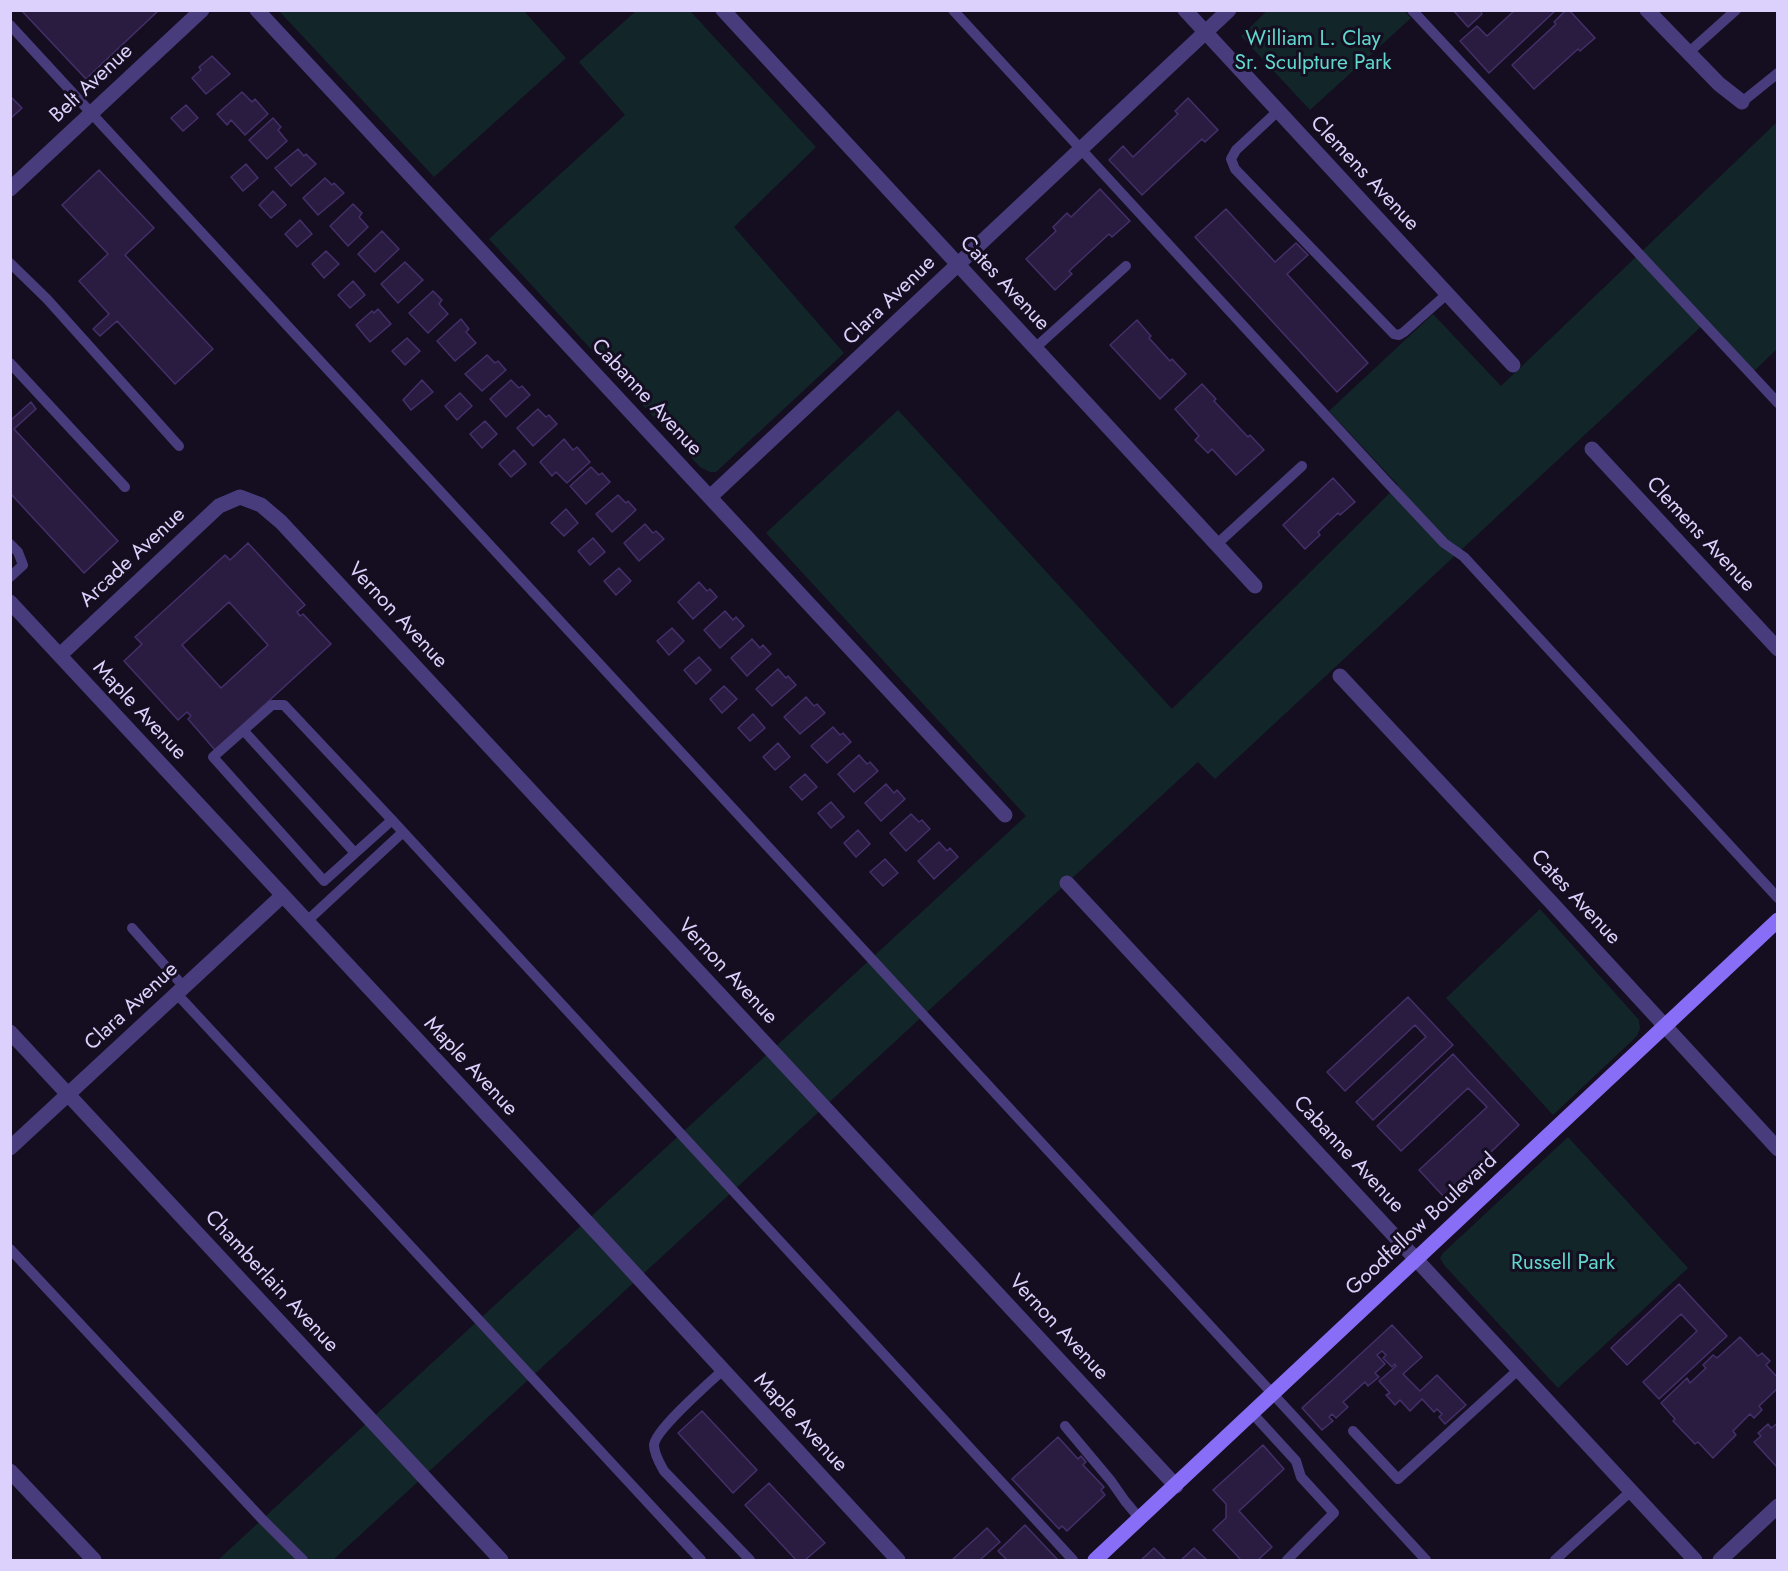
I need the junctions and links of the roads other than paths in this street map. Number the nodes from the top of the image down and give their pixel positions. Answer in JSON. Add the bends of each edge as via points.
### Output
{"nodes":[{"id":1,"x":202,"y":10,"type":"edge"},
{"id":2,"x":257,"y":10,"type":"edge"},
{"id":3,"x":723,"y":10,"type":"edge"},
{"id":4,"x":953,"y":10,"type":"edge"},
{"id":5,"x":1185,"y":10,"type":"edge"},
{"id":6,"x":1229,"y":10,"type":"edge"},
{"id":7,"x":1412,"y":10,"type":"edge"},
{"id":8,"x":1647,"y":10,"type":"edge"},
{"id":9,"x":1736,"y":10,"type":"edge"},
{"id":10,"x":10,"y":25,"type":"edge"},
{"id":11,"x":1205,"y":33,"type":"junction"},
{"id":12,"x":1687,"y":54,"type":"junction"},
{"id":13,"x":1778,"y":73,"type":"edge"},
{"id":14,"x":1742,"y":102,"type":"joint"},
{"id":15,"x":1278,"y":111,"type":"junction"},
{"id":16,"x":92,"y":113,"type":"junction"},
{"id":17,"x":1082,"y":150,"type":"junction"},
{"id":18,"x":10,"y":189,"type":"edge"},
{"id":19,"x":10,"y":263,"type":"edge"},
{"id":20,"x":957,"y":265,"type":"junction"},
{"id":21,"x":1126,"y":266,"type":"dead end"},
{"id":22,"x":1447,"y":294,"type":"junction"},
{"id":23,"x":1035,"y":348,"type":"junction"},
{"id":24,"x":10,"y":363,"type":"edge"},
{"id":25,"x":1513,"y":365,"type":"dead end"},
{"id":26,"x":1778,"y":403,"type":"edge"},
{"id":27,"x":179,"y":446,"type":"dead end"},
{"id":28,"x":1592,"y":449,"type":"dead end"},
{"id":29,"x":1302,"y":466,"type":"dead end"},
{"id":30,"x":125,"y":487,"type":"dead end"},
{"id":31,"x":240,"y":497,"type":"joint"},
{"id":32,"x":710,"y":497,"type":"junction"},
{"id":33,"x":10,"y":544,"type":"edge"},
{"id":34,"x":1217,"y":544,"type":"junction"},
{"id":35,"x":10,"y":577,"type":"edge"},
{"id":36,"x":1255,"y":586,"type":"dead end"},
{"id":37,"x":10,"y":602,"type":"edge"},
{"id":38,"x":1778,"y":649,"type":"edge"},
{"id":39,"x":60,"y":655,"type":"junction"},
{"id":40,"x":1340,"y":676,"type":"dead end"},
{"id":41,"x":244,"y":731,"type":"junction"},
{"id":42,"x":1005,"y":815,"type":"dead end"},
{"id":43,"x":392,"y":820,"type":"junction"},
{"id":44,"x":402,"y":832,"type":"junction"},
{"id":45,"x":355,"y":853,"type":"junction"},
{"id":46,"x":1067,"y":883,"type":"dead end"},
{"id":47,"x":282,"y":896,"type":"junction"},
{"id":48,"x":1778,"y":898,"type":"edge"},
{"id":49,"x":1778,"y":920,"type":"edge"},
{"id":50,"x":306,"y":922,"type":"junction"},
{"id":51,"x":132,"y":928,"type":"dead end"},
{"id":52,"x":180,"y":990,"type":"junction"},
{"id":53,"x":1664,"y":1026,"type":"junction"},
{"id":54,"x":10,"y":1032,"type":"edge"},
{"id":55,"x":68,"y":1094,"type":"junction"},
{"id":56,"x":10,"y":1148,"type":"edge"},
{"id":57,"x":1778,"y":1149,"type":"edge"},
{"id":58,"x":10,"y":1249,"type":"edge"},
{"id":59,"x":1416,"y":1260,"type":"junction"},
{"id":60,"x":723,"y":1370,"type":"junction"},
{"id":61,"x":1518,"y":1370,"type":"junction"},
{"id":62,"x":1274,"y":1394,"type":"junction"},
{"id":63,"x":1253,"y":1414,"type":"junction"},
{"id":64,"x":1065,"y":1426,"type":"dead end"},
{"id":65,"x":1353,"y":1431,"type":"dead end"},
{"id":66,"x":10,"y":1471,"type":"edge"},
{"id":67,"x":1176,"y":1486,"type":"junction"},
{"id":68,"x":1631,"y":1491,"type":"junction"},
{"id":69,"x":1778,"y":1506,"type":"edge"},
{"id":70,"x":1140,"y":1519,"type":"junction"},
{"id":71,"x":94,"y":1560,"type":"edge"},
{"id":72,"x":303,"y":1560,"type":"edge"},
{"id":73,"x":501,"y":1560,"type":"edge"},
{"id":74,"x":701,"y":1560,"type":"edge"},
{"id":75,"x":750,"y":1560,"type":"edge"},
{"id":76,"x":898,"y":1560,"type":"edge"},
{"id":77,"x":1073,"y":1560,"type":"edge"},
{"id":78,"x":1095,"y":1560,"type":"edge"},
{"id":79,"x":1287,"y":1560,"type":"edge"},
{"id":80,"x":1426,"y":1560,"type":"edge"},
{"id":81,"x":1554,"y":1560,"type":"edge"},
{"id":82,"x":1695,"y":1560,"type":"edge"},
{"id":83,"x":1720,"y":1560,"type":"edge"}],
"edges":[{"from":1,"to":16,"type":"street","name":"Belt Avenue"},
{"from":2,"to":32,"type":"street","name":"Cabanne Avenue"},
{"from":3,"to":20,"type":"street","name":"Cates Avenue"},
{"from":4,"to":17,"type":"lane"},
{"from":5,"to":11,"type":"street","name":"Clemens Avenue"},
{"from":6,"to":11,"type":"street","name":"Clara Avenue"},
{"from":7,"to":26,"type":"lane"},
{"from":8,"to":12,"type":"street"},
{"from":9,"to":12,"type":"lane"},
{"from":10,"to":16,"type":"lane"},
{"from":11,"to":15,"type":"street","name":"Clemens Avenue"},
{"from":11,"to":17,"type":"street","name":"Clara Avenue"},
{"from":12,"to":14,"type":"street"},
{"from":13,"to":14,"type":"lane"},
{"from":15,"to":22,"type":"street","name":"Clemens Avenue"},
{"from":15,"to":22,"type":"lane","via":[[1236,150],[1231,159],[1235,169],[1394,334],[1404,332]]},
{"from":16,"to":18,"type":"street","name":"Belt Avenue"},
{"from":16,"to":62,"type":"lane"},
{"from":17,"to":20,"type":"street","name":"Clara Avenue"},
{"from":17,"to":48,"type":"lane"},
{"from":19,"to":27,"type":"lane"},
{"from":20,"to":23,"type":"street","name":"Cates Avenue"},
{"from":20,"to":32,"type":"street","name":"Clara Avenue"},
{"from":21,"to":23,"type":"lane"},
{"from":22,"to":25,"type":"street","name":"Clemens Avenue"},
{"from":23,"to":34,"type":"street","name":"Cates Avenue"},
{"from":24,"to":30,"type":"lane"},
{"from":28,"to":38,"type":"street","name":"Clemens Avenue"},
{"from":29,"to":34,"type":"lane"},
{"from":31,"to":39,"type":"street","name":"Arcade Avenue","via":[[219,506]]},
{"from":31,"to":67,"type":"street","name":"Vernon Avenue","via":[[261,505],[281,522]]},
{"from":32,"to":42,"type":"street","name":"Cabanne Avenue"},
{"from":33,"to":35,"type":"lane","via":[[23,565]]},
{"from":34,"to":36,"type":"street","name":"Cates Avenue"},
{"from":37,"to":39,"type":"street","name":"Maple Avenue"},
{"from":39,"to":47,"type":"street","name":"Maple Avenue"},
{"from":40,"to":53,"type":"street","name":"Cates Avenue"},
{"from":41,"to":43,"type":"lane","via":[[272,705],[284,705]]},
{"from":41,"to":45,"type":"lane"},
{"from":41,"to":45,"type":"lane","via":[[213,758],[324,881]]},
{"from":43,"to":44,"type":"lane"},
{"from":43,"to":45,"type":"lane"},
{"from":44,"to":50,"type":"lane"},
{"from":44,"to":77,"type":"lane"},
{"from":46,"to":59,"type":"street","name":"Cabanne Avenue"},
{"from":47,"to":50,"type":"street","name":"Maple Avenue"},
{"from":47,"to":52,"type":"street","name":"Clara Avenue"},
{"from":49,"to":53,"type":"main road","name":"Goodfellow Boulevard"},
{"from":50,"to":60,"type":"street","name":"Maple Avenue"},
{"from":51,"to":52,"type":"lane"},
{"from":52,"to":55,"type":"street","name":"Clara Avenue"},
{"from":52,"to":74,"type":"lane"},
{"from":53,"to":57,"type":"street","name":"Cates Avenue"},
{"from":53,"to":59,"type":"main road","name":"Goodfellow Boulevard"},
{"from":54,"to":55,"type":"street","name":"Chamberlain Avenue"},
{"from":55,"to":56,"type":"street","name":"Clara Avenue"},
{"from":55,"to":73,"type":"street","name":"Chamberlain Avenue"},
{"from":58,"to":72,"type":"lane"},
{"from":59,"to":61,"type":"street","name":"Cabanne Avenue"},
{"from":59,"to":62,"type":"main road","name":"Goodfellow Boulevard"},
{"from":60,"to":75,"type":"lane","via":[[662,1429],[654,1444],[664,1471]]},
{"from":60,"to":76,"type":"street","name":"Maple Avenue"},
{"from":61,"to":65,"type":"lane","via":[[1398,1479]]},
{"from":61,"to":68,"type":"street","name":"Cabanne Avenue"},
{"from":62,"to":63,"type":"main road","name":"Goodfellow Boulevard"},
{"from":62,"to":80,"type":"lane"},
{"from":63,"to":67,"type":"main road","name":"Goodfellow Boulevard"},
{"from":63,"to":79,"type":"lane","via":[[1296,1461],[1301,1477],[1334,1513]]},
{"from":64,"to":70,"type":"lane"},
{"from":66,"to":71,"type":"street"},
{"from":67,"to":70,"type":"main road","name":"Goodfellow Boulevard"},
{"from":68,"to":81,"type":"lane"},
{"from":68,"to":82,"type":"street","name":"Cabanne Avenue"},
{"from":69,"to":83,"type":"street"},
{"from":70,"to":78,"type":"main road","name":"Goodfellow Boulevard"}]}
